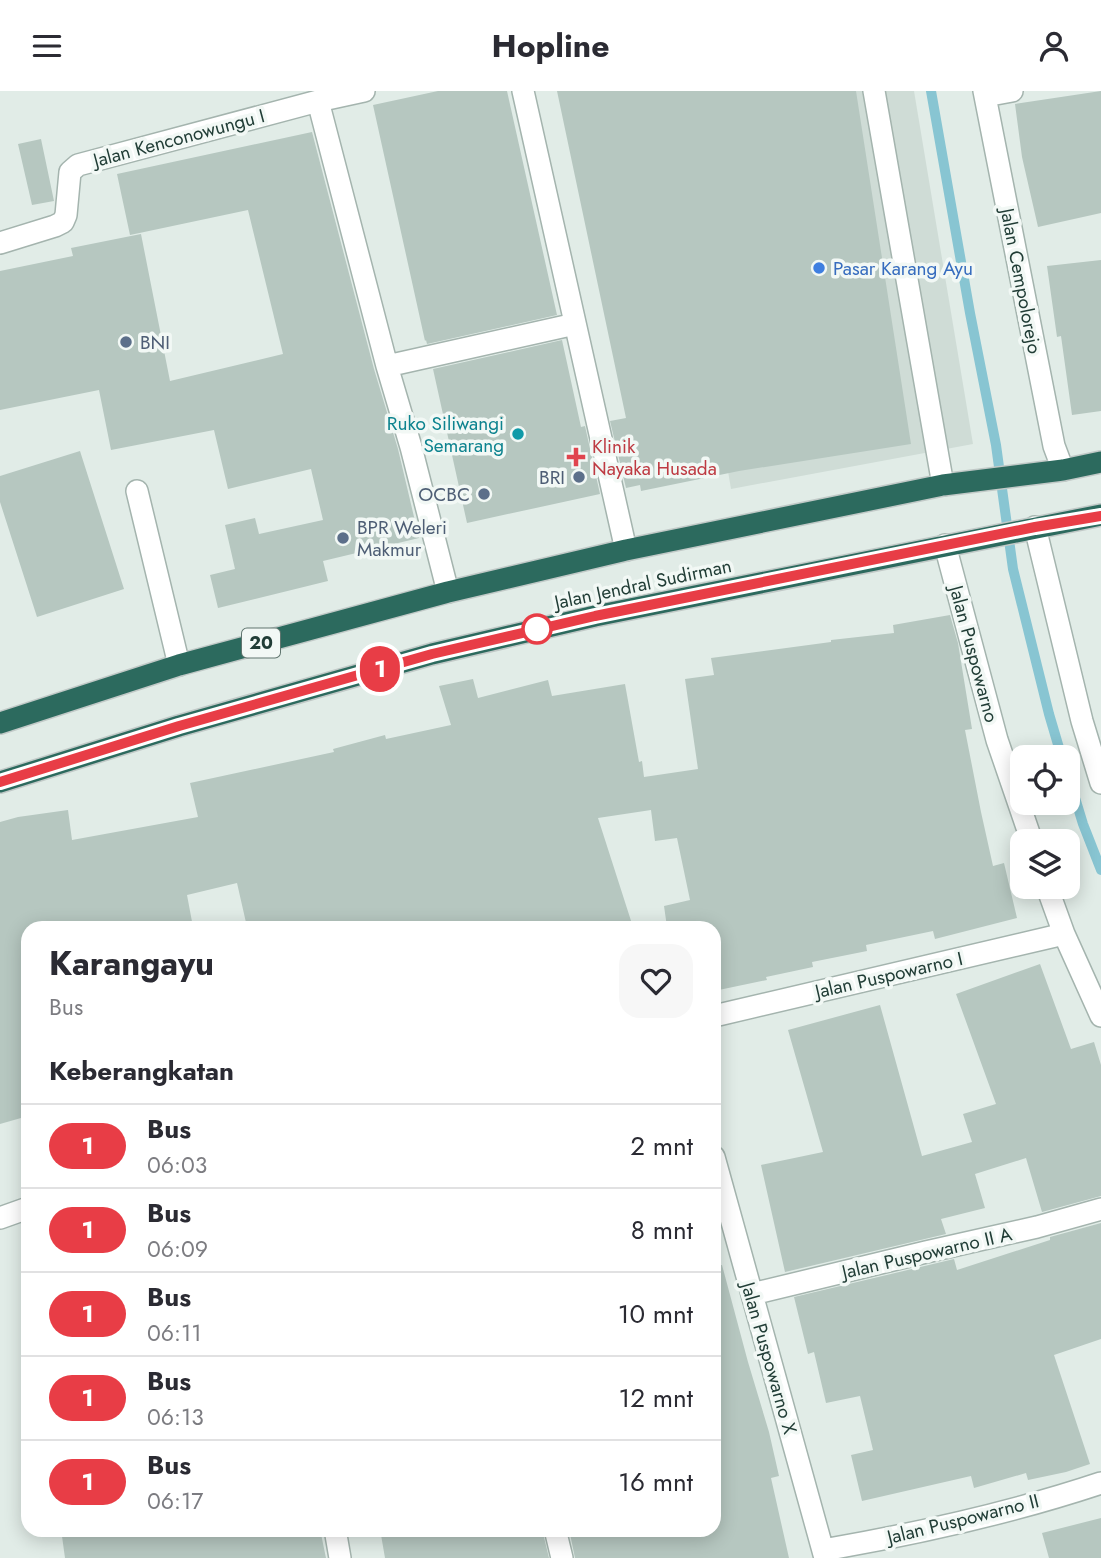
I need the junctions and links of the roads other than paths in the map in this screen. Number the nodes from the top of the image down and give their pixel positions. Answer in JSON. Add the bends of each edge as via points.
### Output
{"nodes":[{"id":1,"x":364,"y":91,"type":"edge"},
{"id":2,"x":523,"y":91,"type":"edge"},
{"id":3,"x":874,"y":91,"type":"edge"},
{"id":4,"x":1012,"y":91,"type":"edge"},
{"id":5,"x":985,"y":93,"type":"edge"},
{"id":6,"x":318,"y":101,"type":"junction"},
{"id":7,"x":0,"y":243,"type":"edge"},
{"id":8,"x":575,"y":324,"type":"junction"},
{"id":9,"x":387,"y":366,"type":"junction"},
{"id":10,"x":1101,"y":462,"type":"edge"},
{"id":11,"x":1055,"y":470,"type":"junction"},
{"id":12,"x":943,"y":485,"type":"junction"},
{"id":13,"x":137,"y":491,"type":"dead end"},
{"id":14,"x":1101,"y":516,"type":"edge"},
{"id":15,"x":1030,"y":528,"type":"junction"},
{"id":16,"x":952,"y":544,"type":"junction"},
{"id":17,"x":626,"y":550,"type":"junction"},
{"id":18,"x":448,"y":592,"type":"junction"},
{"id":19,"x":179,"y":665,"type":"junction"},
{"id":20,"x":0,"y":723,"type":"edge"},
{"id":21,"x":0,"y":782,"type":"edge"},
{"id":22,"x":1101,"y":783,"type":"edge"},
{"id":23,"x":1028,"y":829,"type":"edge"},
{"id":24,"x":1051,"y":899,"type":"edge"},
{"id":25,"x":1064,"y":934,"type":"junction"},
{"id":26,"x":721,"y":1014,"type":"edge"},
{"id":27,"x":1101,"y":1016,"type":"edge"},
{"id":28,"x":721,"y":1182,"type":"edge"},
{"id":29,"x":1101,"y":1209,"type":"edge"},
{"id":30,"x":21,"y":1210,"type":"edge"},
{"id":31,"x":0,"y":1217,"type":"edge"},
{"id":32,"x":752,"y":1294,"type":"junction"},
{"id":33,"x":1101,"y":1483,"type":"edge"},
{"id":34,"x":336,"y":1537,"type":"edge"},
{"id":35,"x":557,"y":1537,"type":"edge"},
{"id":36,"x":824,"y":1554,"type":"edge"},
{"id":37,"x":340,"y":1558,"type":"edge"},
{"id":38,"x":562,"y":1558,"type":"edge"}],
"edges":[{"from":1,"to":6,"type":"street","name":"Jalan Kenconowungu I"},
{"from":2,"to":8,"type":"street"},
{"from":3,"to":12,"type":"street"},
{"from":4,"to":5,"type":"street"},
{"from":5,"to":11,"type":"street","name":"Jalan Cempolorejo"},
{"from":6,"to":7,"type":"street","name":"Jalan Kenconowungu I","via":[[78,165],[70,172],[62,222]]},
{"from":6,"to":9,"type":"street"},
{"from":8,"to":9,"type":"street"},
{"from":8,"to":17,"type":"street"},
{"from":9,"to":18,"type":"street"},
{"from":10,"to":11,"type":"highway","name":"Jalan Jendral Sudirman","number":"20"},
{"from":11,"to":12,"type":"highway","name":"Jalan Jendral Sudirman","number":"20"},
{"from":12,"to":17,"type":"highway","name":"Jalan Jendral Sudirman","number":"20"},
{"from":13,"to":19,"type":"street"},
{"from":14,"to":15,"type":"highway","name":"Jalan Jendral Sudirman"},
{"from":15,"to":16,"type":"highway","name":"Jalan Jendral Sudirman"},
{"from":15,"to":22,"type":"street"},
{"from":16,"to":21,"type":"highway","name":"Jalan Jendral Sudirman","via":[[432,654]]},
{"from":16,"to":23,"type":"street","name":"Jalan Puspowarno","via":[[997,740]]},
{"from":17,"to":18,"type":"highway","name":"Jalan Jendral Sudirman","number":"20"},
{"from":18,"to":19,"type":"highway","name":"Jalan Jendral Sudirman","number":"20"},
{"from":19,"to":20,"type":"highway","name":"Jalan Jendral Sudirman","number":"20"},
{"from":24,"to":25,"type":"street"},
{"from":25,"to":26,"type":"street","name":"Jalan Puspowarno I"},
{"from":25,"to":27,"type":"street"},
{"from":28,"to":32,"type":"street","name":"Jalan Puspowarno X"},
{"from":29,"to":32,"type":"street","name":"Jalan Puspowarno II A"},
{"from":30,"to":31,"type":"street"},
{"from":32,"to":36,"type":"street","name":"Jalan Puspowarno X"},
{"from":33,"to":36,"type":"street","name":"Jalan Puspowarno II"},
{"from":34,"to":37,"type":"street"},
{"from":35,"to":38,"type":"street"}]}
